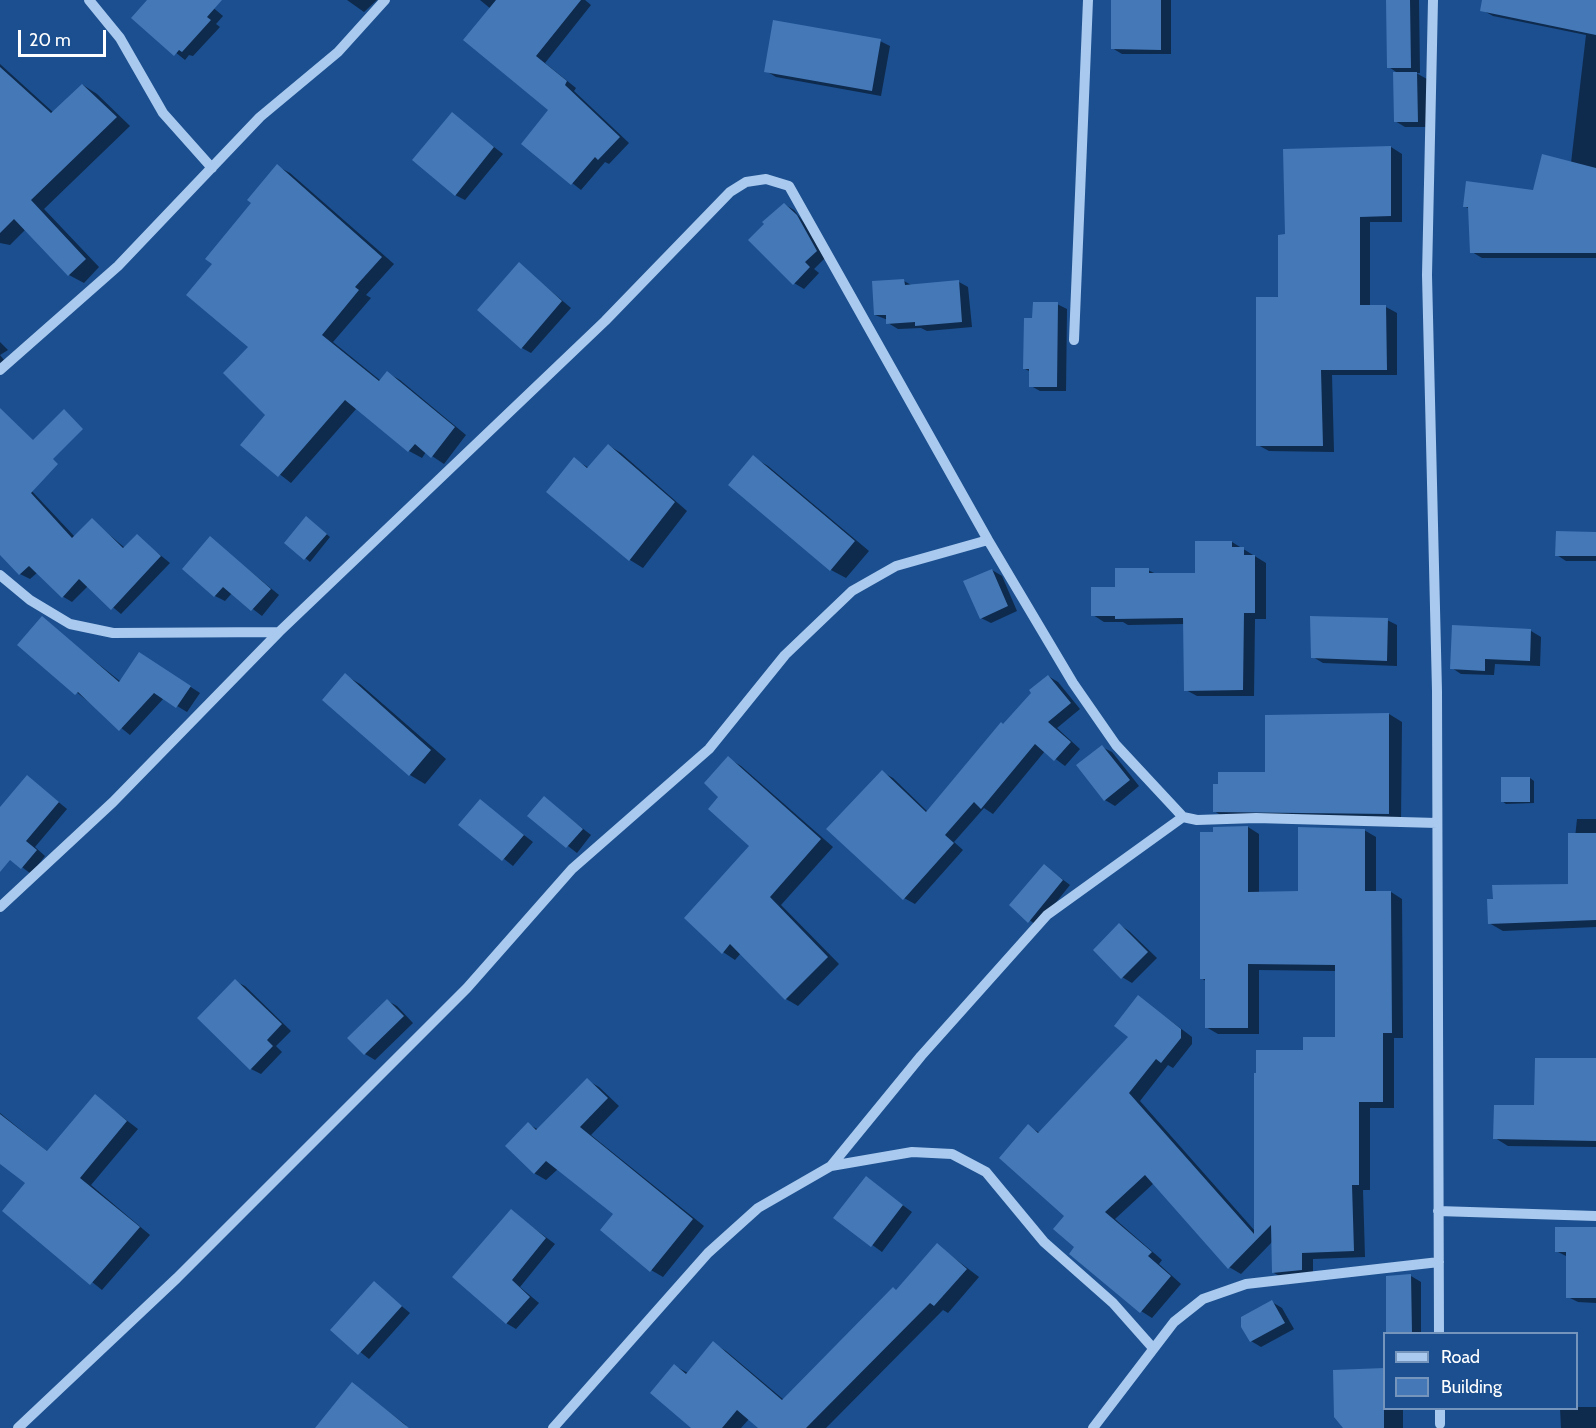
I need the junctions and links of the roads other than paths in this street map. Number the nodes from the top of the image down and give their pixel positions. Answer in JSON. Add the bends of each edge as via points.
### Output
{"nodes":[{"id":1,"x":89,"y":0,"type":"edge"},
{"id":2,"x":385,"y":0,"type":"edge"},
{"id":3,"x":1088,"y":0,"type":"edge"},
{"id":4,"x":1433,"y":0,"type":"edge"},
{"id":5,"x":212,"y":168,"type":"junction"},
{"id":6,"x":1074,"y":340,"type":"dead end"},
{"id":7,"x":0,"y":370,"type":"edge"},
{"id":8,"x":988,"y":540,"type":"junction"},
{"id":9,"x":0,"y":575,"type":"edge"},
{"id":10,"x":279,"y":632,"type":"junction"},
{"id":11,"x":1183,"y":817,"type":"junction"},
{"id":12,"x":1437,"y":823,"type":"junction"},
{"id":13,"x":0,"y":907,"type":"edge"},
{"id":14,"x":831,"y":1166,"type":"junction"},
{"id":15,"x":1438,"y":1211,"type":"junction"},
{"id":16,"x":1596,"y":1216,"type":"edge"},
{"id":17,"x":1439,"y":1262,"type":"junction"},
{"id":18,"x":1439,"y":1332,"type":"edge"},
{"id":19,"x":1152,"y":1347,"type":"junction"},
{"id":20,"x":1440,"y":1410,"type":"edge"},
{"id":21,"x":1440,"y":1424,"type":"dead end"},
{"id":22,"x":18,"y":1428,"type":"edge"},
{"id":23,"x":553,"y":1428,"type":"edge"},
{"id":24,"x":1093,"y":1428,"type":"edge"}],
"edges":[{"from":1,"to":5,"type":"street","via":[[120,38],[163,113]]},
{"from":2,"to":5,"type":"street","via":[[338,52],[260,117]]},
{"from":3,"to":6,"type":"street"},
{"from":4,"to":12,"type":"street","via":[[1427,275]]},
{"from":5,"to":7,"type":"street","via":[[118,266]]},
{"from":8,"to":10,"type":"street","via":[[789,186],[766,179],[746,182],[730,192],[596,330]]},
{"from":8,"to":11,"type":"street","via":[[1073,683],[1116,745]]},
{"from":8,"to":22,"type":"street","via":[[896,566],[852,591],[785,655],[709,749],[572,869],[459,997],[177,1278]]},
{"from":9,"to":10,"type":"street","via":[[30,600],[70,624],[113,633]]},
{"from":10,"to":13,"type":"street","via":[[113,802]]},
{"from":11,"to":12,"type":"street"},
{"from":11,"to":14,"type":"street","via":[[1047,915],[921,1056]]},
{"from":12,"to":15,"type":"street"},
{"from":14,"to":19,"type":"street","via":[[912,1152],[952,1154],[986,1172],[1044,1242],[1113,1303]]},
{"from":14,"to":23,"type":"street","via":[[758,1208],[708,1253]]},
{"from":15,"to":16,"type":"street"},
{"from":15,"to":17,"type":"street"},
{"from":17,"to":18,"type":"street"},
{"from":17,"to":19,"type":"street","via":[[1246,1284],[1203,1299],[1174,1322]]},
{"from":19,"to":24,"type":"street"},
{"from":20,"to":21,"type":"street"}]}
